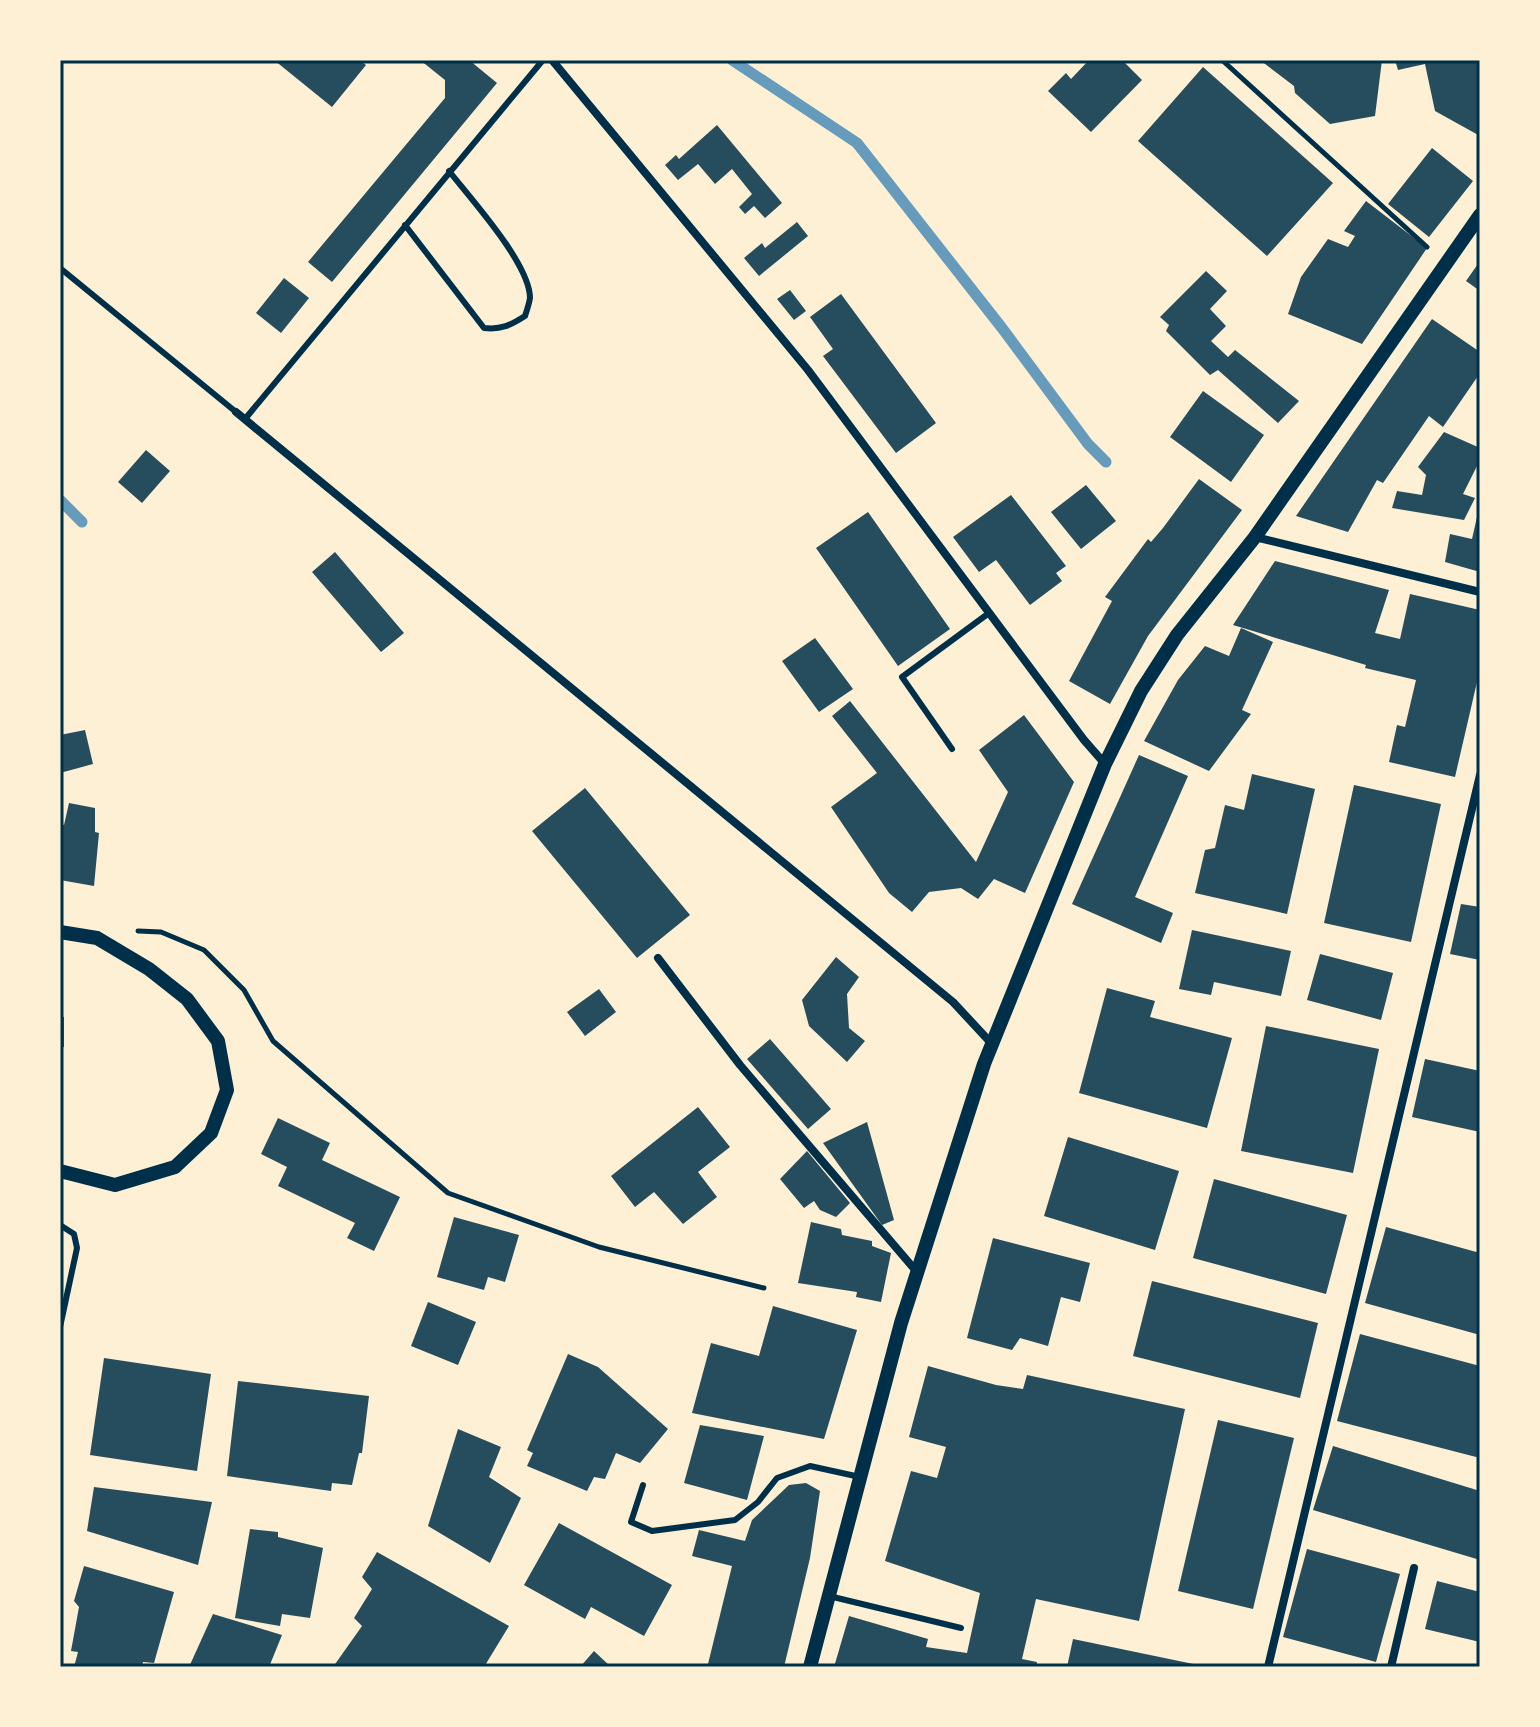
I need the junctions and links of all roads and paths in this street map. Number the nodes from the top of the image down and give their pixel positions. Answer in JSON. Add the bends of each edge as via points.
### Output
{"nodes":[{"id":1,"x":543,"y":60,"type":"edge"},
{"id":2,"x":552,"y":60,"type":"edge"},
{"id":3,"x":1222,"y":60,"type":"edge"},
{"id":4,"x":449,"y":171,"type":"junction"},
{"id":5,"x":1480,"y":215,"type":"edge"},
{"id":6,"x":405,"y":225,"type":"junction"},
{"id":7,"x":1446,"y":263,"type":"junction"},
{"id":8,"x":60,"y":268,"type":"edge"},
{"id":9,"x":236,"y":412,"type":"joint"},
{"id":10,"x":245,"y":419,"type":"junction"},
{"id":11,"x":1255,"y":537,"type":"junction"},
{"id":12,"x":1480,"y":592,"type":"edge"},
{"id":13,"x":989,"y":613,"type":"junction"},
{"id":14,"x":952,"y":749,"type":"dead end"},
{"id":15,"x":1105,"y":764,"type":"junction"},
{"id":16,"x":1480,"y":775,"type":"edge"},
{"id":17,"x":60,"y":932,"type":"edge"},
{"id":18,"x":97,"y":938,"type":"junction"},
{"id":19,"x":658,"y":958,"type":"dead end"},
{"id":20,"x":992,"y":1044,"type":"junction"},
{"id":21,"x":60,"y":1171,"type":"edge"},
{"id":22,"x":60,"y":1225,"type":"edge"},
{"id":23,"x":918,"y":1272,"type":"junction"},
{"id":24,"x":764,"y":1288,"type":"dead end"},
{"id":25,"x":60,"y":1327,"type":"edge"},
{"id":26,"x":860,"y":1477,"type":"junction"},
{"id":27,"x":643,"y":1485,"type":"dead end"},
{"id":28,"x":1414,"y":1568,"type":"dead end"},
{"id":29,"x":829,"y":1596,"type":"junction"},
{"id":30,"x":961,"y":1628,"type":"dead end"},
{"id":31,"x":810,"y":1667,"type":"edge"},
{"id":32,"x":1268,"y":1667,"type":"edge"},
{"id":33,"x":1391,"y":1667,"type":"edge"}],
"edges":[{"from":1,"to":4,"type":"lane"},
{"from":2,"to":13,"type":"street","via":[[808,370]]},
{"from":3,"to":7,"type":"path"},
{"from":4,"to":6,"type":"lane"},
{"from":4,"to":6,"type":"lane","via":[[518,262],[530,299],[525,316],[511,325],[484,328]]},
{"from":5,"to":7,"type":"street"},
{"from":6,"to":10,"type":"lane"},
{"from":7,"to":11,"type":"street"},
{"from":8,"to":9,"type":"lane"},
{"from":9,"to":10,"type":"street"},
{"from":10,"to":20,"type":"street","via":[[953,1002]]},
{"from":11,"to":12,"type":"street"},
{"from":11,"to":15,"type":"street","via":[[1177,635],[1141,691]]},
{"from":13,"to":14,"type":"lane","via":[[902,677]]},
{"from":13,"to":15,"type":"street"},
{"from":15,"to":20,"type":"street"},
{"from":16,"to":32,"type":"street"},
{"from":17,"to":18,"type":"street"},
{"from":18,"to":21,"type":"street","via":[[187,999],[218,1041],[227,1090],[211,1133],[175,1167],[115,1185]]},
{"from":18,"to":24,"type":"path","via":[[124,929],[161,932],[204,950],[244,990],[273,1041],[448,1193],[599,1247]]},
{"from":19,"to":23,"type":"street","via":[[740,1065]]},
{"from":20,"to":23,"type":"street"},
{"from":22,"to":25,"type":"lane","via":[[74,1234],[77,1248]]},
{"from":23,"to":26,"type":"street"},
{"from":26,"to":27,"type":"lane","via":[[810,1466],[777,1478],[735,1520],[652,1531],[631,1522]]},
{"from":26,"to":29,"type":"street"},
{"from":28,"to":33,"type":"street"},
{"from":29,"to":30,"type":"lane"},
{"from":29,"to":31,"type":"street"}]}
